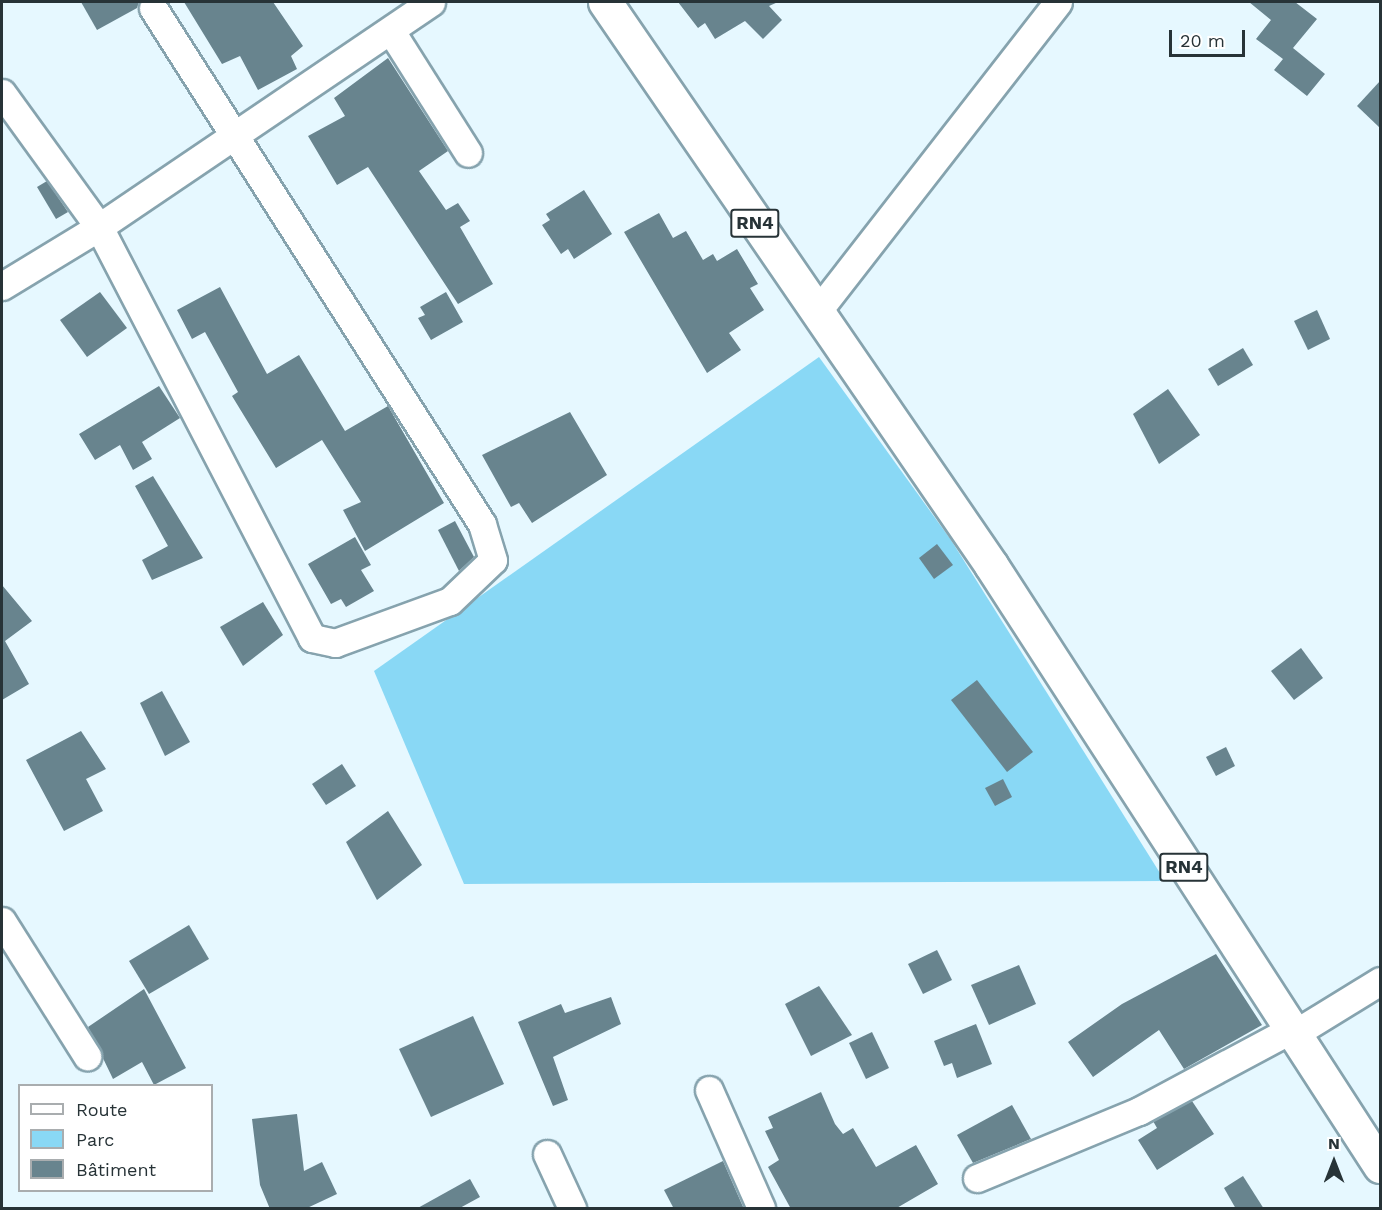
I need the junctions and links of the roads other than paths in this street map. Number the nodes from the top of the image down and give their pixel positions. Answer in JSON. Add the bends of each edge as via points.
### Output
{"nodes":[{"id":1,"x":431,"y":2,"type":"edge"},
{"id":2,"x":605,"y":2,"type":"edge"},
{"id":3,"x":1055,"y":3,"type":"edge"},
{"id":4,"x":153,"y":9,"type":"dead end"},
{"id":5,"x":391,"y":30,"type":"junction"},
{"id":6,"x":2,"y":93,"type":"edge"},
{"id":7,"x":234,"y":133,"type":"junction"},
{"id":8,"x":468,"y":153,"type":"dead end"},
{"id":9,"x":99,"y":227,"type":"junction"},
{"id":10,"x":2,"y":286,"type":"edge"},
{"id":11,"x":816,"y":313,"type":"junction"},
{"id":12,"x":2,"y":921,"type":"edge"},
{"id":13,"x":1380,"y":981,"type":"edge"},
{"id":14,"x":1293,"y":1031,"type":"junction"},
{"id":15,"x":87,"y":1056,"type":"dead end"},
{"id":16,"x":709,"y":1090,"type":"dead end"},
{"id":17,"x":547,"y":1154,"type":"dead end"},
{"id":18,"x":1380,"y":1166,"type":"edge"},
{"id":19,"x":977,"y":1178,"type":"dead end"},
{"id":20,"x":572,"y":1209,"type":"edge"},
{"id":21,"x":761,"y":1209,"type":"edge"}],
"edges":[{"from":1,"to":5,"type":"street"},
{"from":2,"to":11,"type":"highway","number":"RN4"},
{"from":3,"to":11,"type":"street"},
{"from":4,"to":7,"type":"street"},
{"from":5,"to":7,"type":"street"},
{"from":5,"to":8,"type":"street"},
{"from":6,"to":9,"type":"street"},
{"from":7,"to":9,"type":"street"},
{"from":7,"to":9,"type":"street","via":[[482,524],[493,560],[450,601],[335,643],[312,638]]},
{"from":9,"to":10,"type":"street"},
{"from":11,"to":14,"type":"highway","number":"RN4","via":[[992,565]]},
{"from":12,"to":15,"type":"street"},
{"from":13,"to":14,"type":"street"},
{"from":14,"to":18,"type":"highway","number":"RN4"},
{"from":14,"to":19,"type":"street","via":[[1139,1111]]},
{"from":16,"to":21,"type":"street"},
{"from":17,"to":20,"type":"street"}]}
